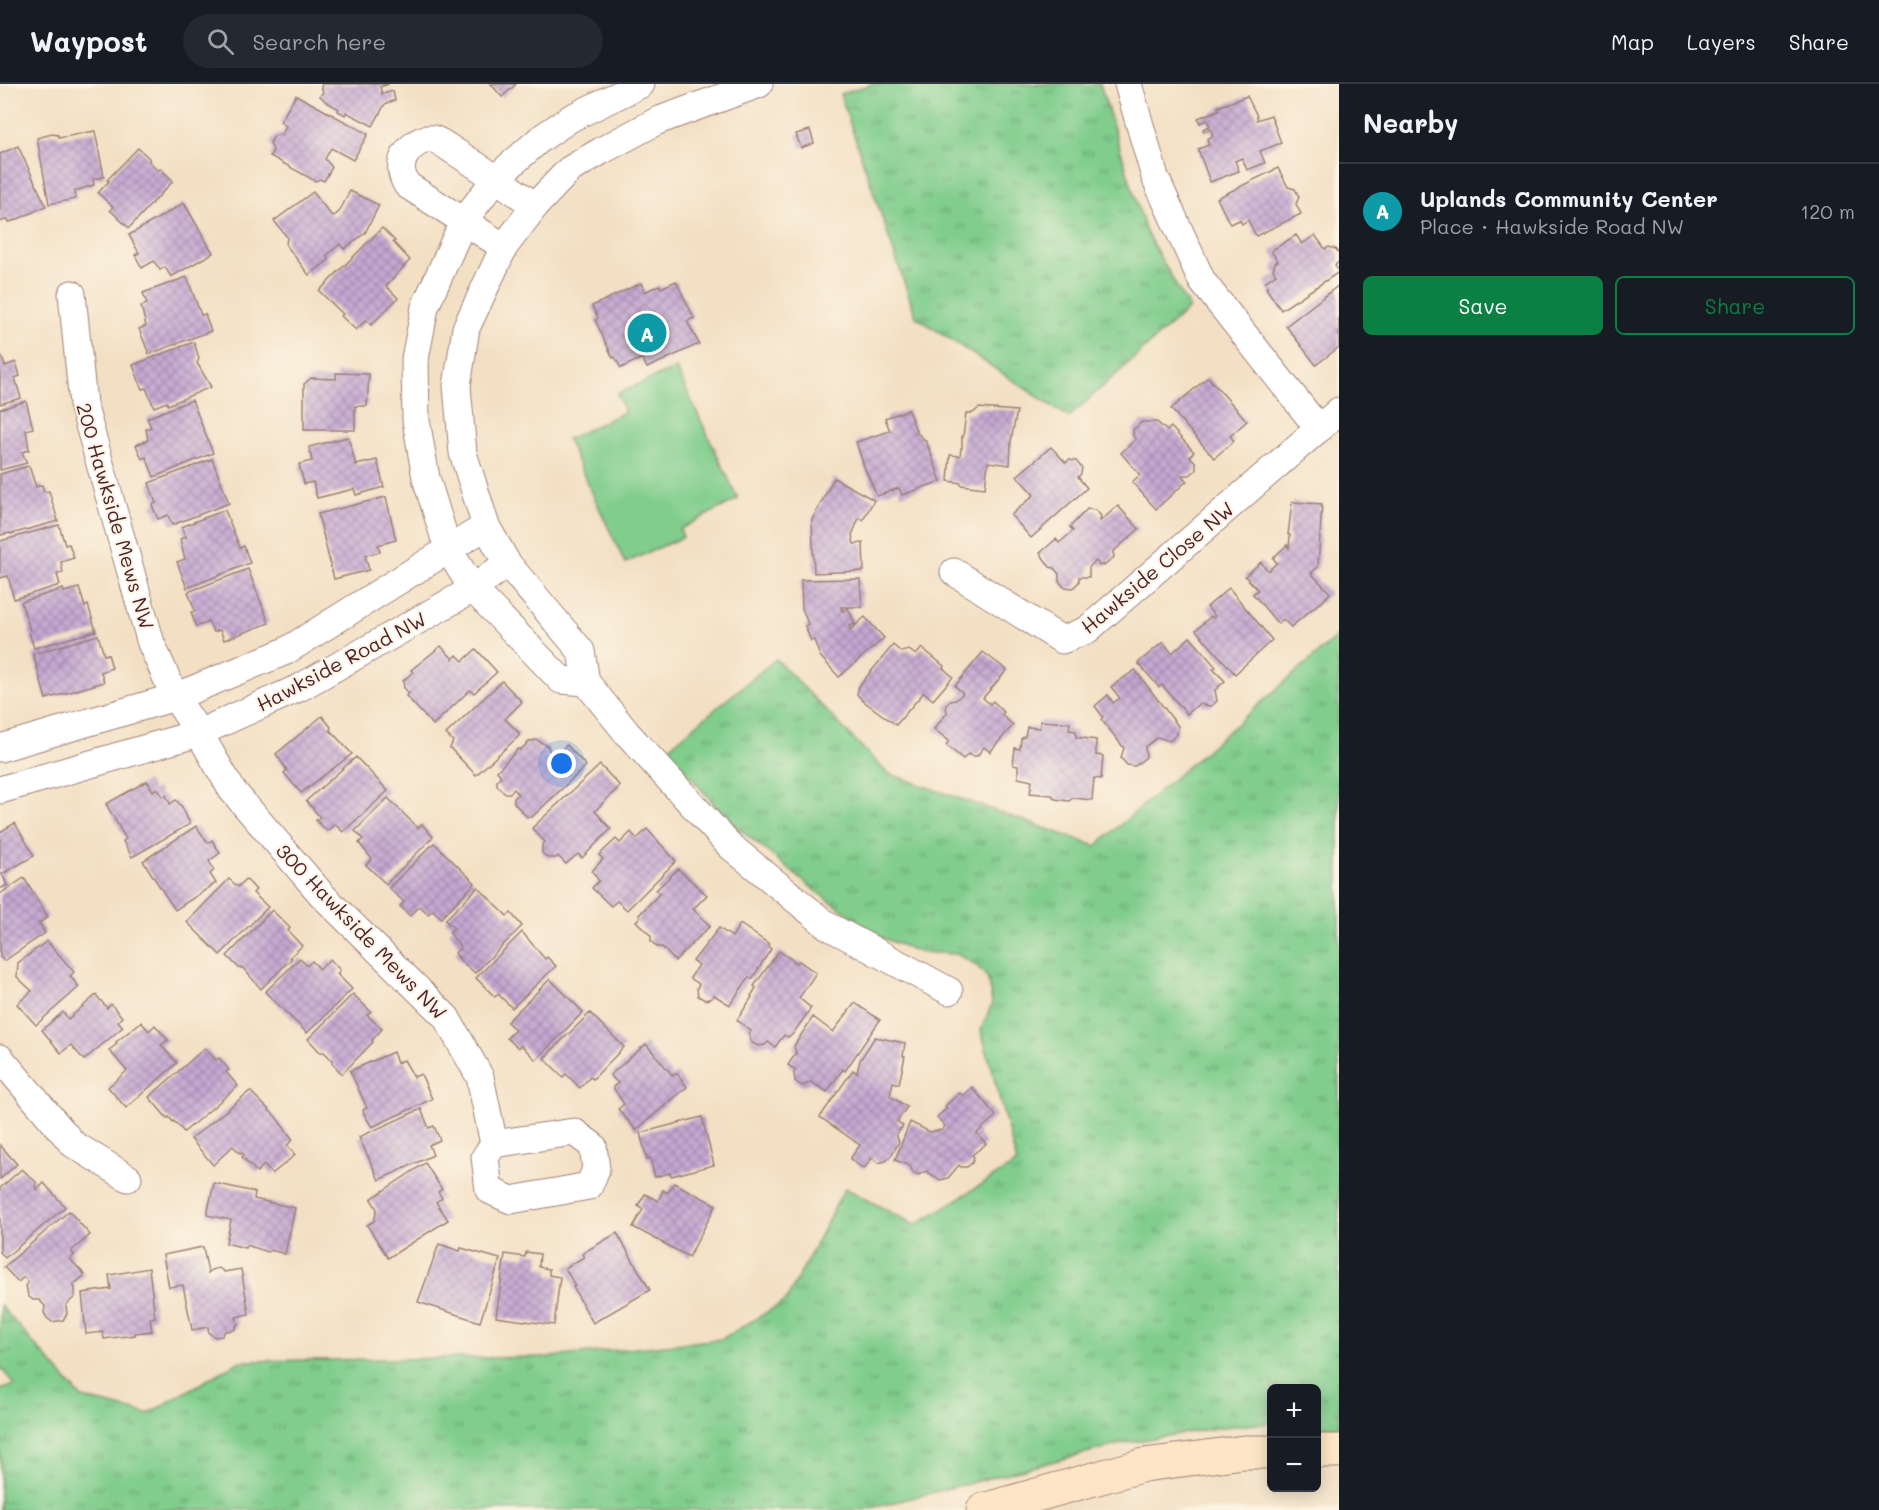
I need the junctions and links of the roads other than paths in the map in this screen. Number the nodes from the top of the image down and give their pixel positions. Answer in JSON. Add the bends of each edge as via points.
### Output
{"nodes":[{"id":1,"x":641,"y":84,"type":"edge"},
{"id":2,"x":759,"y":84,"type":"edge"},
{"id":3,"x":1128,"y":84,"type":"edge"},
{"id":4,"x":496,"y":178,"type":"junction"},
{"id":5,"x":535,"y":206,"type":"junction"},
{"id":6,"x":464,"y":222,"type":"junction"},
{"id":7,"x":504,"y":247,"type":"junction"},
{"id":8,"x":72,"y":294,"type":"dead end"},
{"id":9,"x":1339,"y":411,"type":"edge"},
{"id":10,"x":1319,"y":429,"type":"junction"},
{"id":11,"x":486,"y":526,"type":"junction"},
{"id":12,"x":448,"y":549,"type":"junction"},
{"id":13,"x":507,"y":563,"type":"junction"},
{"id":14,"x":954,"y":572,"type":"dead end"},
{"id":15,"x":473,"y":589,"type":"junction"},
{"id":16,"x":586,"y":681,"type":"junction"},
{"id":17,"x":175,"y":697,"type":"junction"},
{"id":18,"x":199,"y":733,"type":"junction"},
{"id":19,"x":0,"y":748,"type":"edge"},
{"id":20,"x":0,"y":790,"type":"edge"},
{"id":21,"x":949,"y":991,"type":"dead end"},
{"id":22,"x":0,"y":1058,"type":"edge"},
{"id":23,"x":494,"y":1144,"type":"dead end"},
{"id":24,"x":128,"y":1178,"type":"dead end"},
{"id":25,"x":1321,"y":1451,"type":"edge"},
{"id":26,"x":1339,"y":1451,"type":"edge"},
{"id":27,"x":1267,"y":1452,"type":"edge"},
{"id":28,"x":983,"y":1510,"type":"edge"}],
"edges":[{"from":1,"to":4,"type":"street","via":[[572,118],[540,139]]},
{"from":2,"to":5,"type":"street","via":[[657,121],[601,151],[569,170]]},
{"from":3,"to":10,"type":"street","via":[[1155,177],[1202,281]]},
{"from":4,"to":5,"type":"street"},
{"from":4,"to":6,"type":"street"},
{"from":4,"to":6,"type":"street","via":[[435,140],[423,139],[411,147],[401,167],[407,185]]},
{"from":5,"to":7,"type":"street"},
{"from":6,"to":7,"type":"street"},
{"from":6,"to":12,"type":"street","via":[[425,307],[415,359],[416,420],[426,478]]},
{"from":7,"to":11,"type":"street","via":[[466,328],[457,386],[463,453]]},
{"from":8,"to":17,"type":"street","name":"200 Hawkside Mews NW","via":[[83,404],[151,643]]},
{"from":9,"to":10,"type":"street","name":"Hawkside Close NW"},
{"from":10,"to":14,"type":"street","name":"Hawkside Close NW","via":[[1087,630],[1062,640]]},
{"from":11,"to":12,"type":"street","name":"Hawkside Road NW"},
{"from":11,"to":13,"type":"street"},
{"from":12,"to":15,"type":"street"},
{"from":12,"to":17,"type":"street","name":"Hawkside Road NW","via":[[286,651]]},
{"from":13,"to":15,"type":"street","name":"Hawkside Road NW"},
{"from":13,"to":16,"type":"street","via":[[581,651]]},
{"from":15,"to":16,"type":"street","via":[[561,680]]},
{"from":15,"to":18,"type":"street","name":"Hawkside Road NW","via":[[301,687]]},
{"from":16,"to":21,"type":"street","via":[[627,733],[729,845],[828,926]]},
{"from":17,"to":18,"type":"street","name":"200 Hawkside Mews NW"},
{"from":17,"to":19,"type":"street","name":"Hawkside Road NW"},
{"from":18,"to":20,"type":"street","name":"Hawkside Road NW"},
{"from":18,"to":23,"type":"street","name":"300 Hawkside Mews NW","via":[[232,790],[315,887],[447,1017],[480,1077]]},
{"from":22,"to":24,"type":"street","via":[[73,1144]]},
{"from":25,"to":26,"type":"street"},
{"from":27,"to":28,"type":"street","via":[[1144,1465]]}]}
